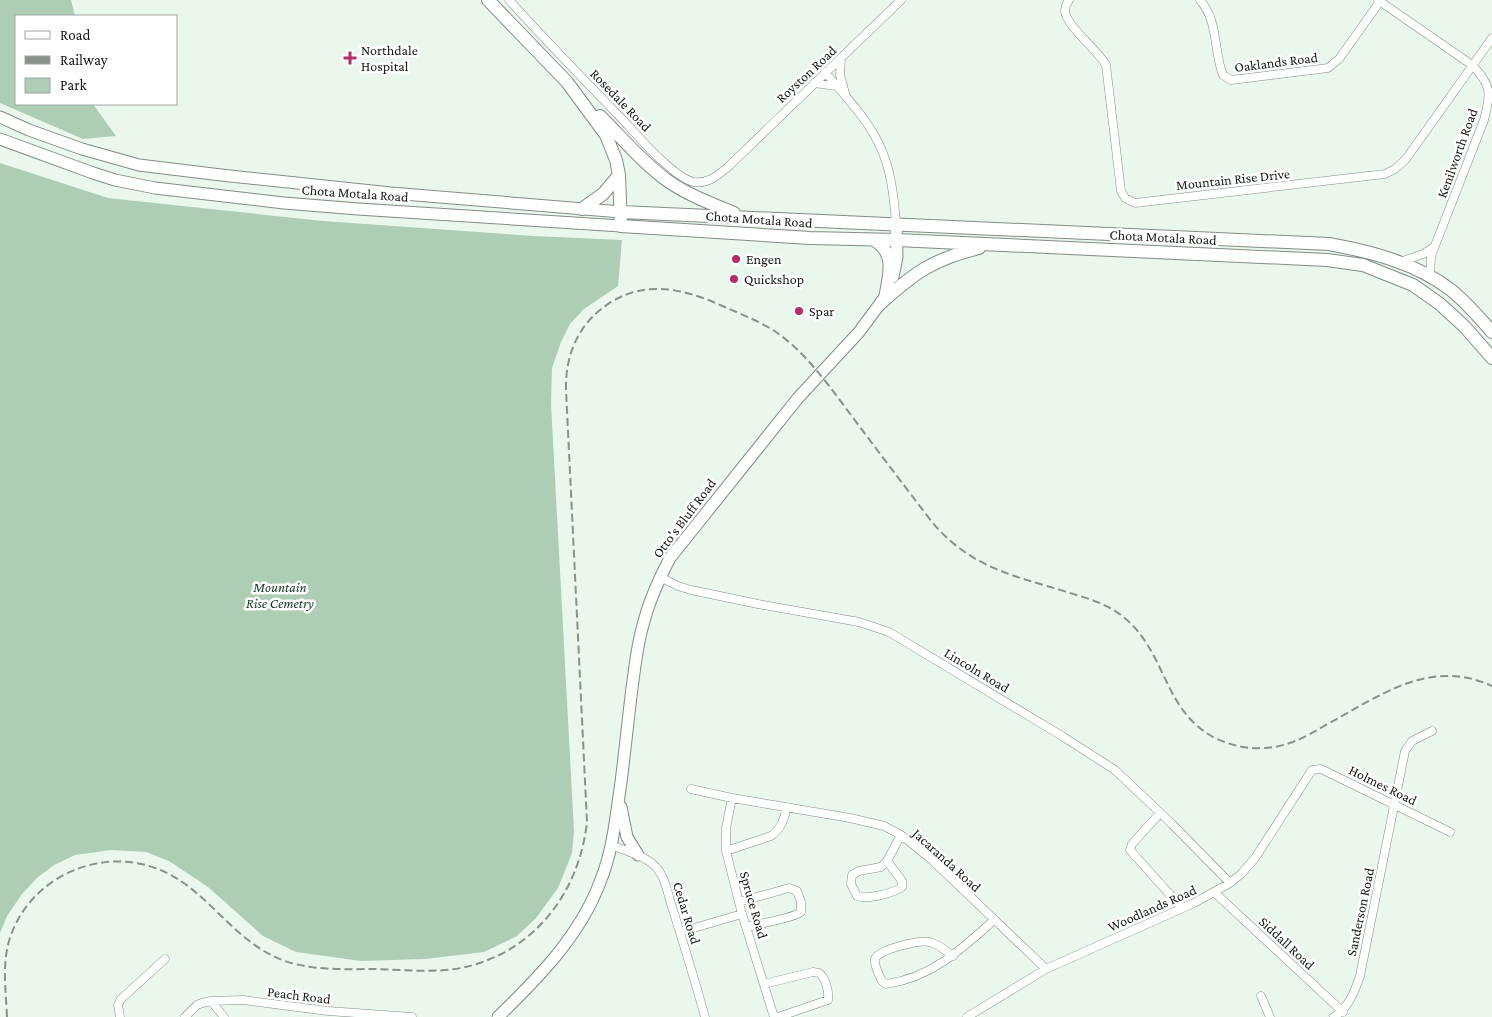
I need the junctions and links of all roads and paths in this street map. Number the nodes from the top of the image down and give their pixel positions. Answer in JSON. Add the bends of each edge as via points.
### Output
{"nodes":[{"id":1,"x":488,"y":0,"type":"edge"},
{"id":2,"x":509,"y":0,"type":"edge"},
{"id":3,"x":901,"y":0,"type":"edge"},
{"id":4,"x":1069,"y":0,"type":"edge"},
{"id":5,"x":1200,"y":0,"type":"edge"},
{"id":6,"x":1379,"y":0,"type":"edge"},
{"id":7,"x":1492,"y":38,"type":"edge"},
{"id":8,"x":841,"y":58,"type":"junction"},
{"id":9,"x":1472,"y":65,"type":"junction"},
{"id":10,"x":825,"y":72,"type":"junction"},
{"id":11,"x":567,"y":82,"type":"junction"},
{"id":12,"x":814,"y":83,"type":"junction"},
{"id":13,"x":837,"y":86,"type":"junction"},
{"id":14,"x":847,"y":98,"type":"junction"},
{"id":15,"x":0,"y":117,"type":"edge"},
{"id":16,"x":0,"y":139,"type":"edge"},
{"id":17,"x":728,"y":167,"type":"joint"},
{"id":18,"x":619,"y":175,"type":"junction"},
{"id":19,"x":582,"y":209,"type":"junction"},
{"id":20,"x":621,"y":212,"type":"junction"},
{"id":21,"x":742,"y":216,"type":"junction"},
{"id":22,"x":896,"y":224,"type":"junction"},
{"id":23,"x":621,"y":226,"type":"junction"},
{"id":24,"x":874,"y":240,"type":"junction"},
{"id":25,"x":897,"y":240,"type":"junction"},
{"id":26,"x":994,"y":244,"type":"junction"},
{"id":27,"x":1434,"y":247,"type":"junction"},
{"id":28,"x":1400,"y":262,"type":"junction"},
{"id":29,"x":1430,"y":277,"type":"junction"},
{"id":30,"x":883,"y":300,"type":"junction"},
{"id":31,"x":1492,"y":332,"type":"edge"},
{"id":32,"x":1492,"y":358,"type":"edge"},
{"id":33,"x":660,"y":577,"type":"junction"},
{"id":34,"x":1432,"y":731,"type":"dead end"},
{"id":35,"x":1306,"y":777,"type":"joint"},
{"id":36,"x":691,"y":789,"type":"dead end"},
{"id":37,"x":619,"y":796,"type":"junction"},
{"id":38,"x":732,"y":798,"type":"junction"},
{"id":39,"x":1395,"y":805,"type":"junction"},
{"id":40,"x":787,"y":807,"type":"junction"},
{"id":41,"x":1160,"y":813,"type":"junction"},
{"id":42,"x":1450,"y":832,"type":"dead end"},
{"id":43,"x":901,"y":835,"type":"junction"},
{"id":44,"x":611,"y":845,"type":"junction"},
{"id":45,"x":726,"y":851,"type":"junction"},
{"id":46,"x":638,"y":855,"type":"junction"},
{"id":47,"x":887,"y":861,"type":"junction"},
{"id":48,"x":1230,"y":882,"type":"junction"},
{"id":49,"x":1215,"y":893,"type":"junction"},
{"id":50,"x":739,"y":902,"type":"junction"},
{"id":51,"x":1182,"y":908,"type":"junction"},
{"id":52,"x":742,"y":914,"type":"junction"},
{"id":53,"x":994,"y":920,"type":"junction"},
{"id":54,"x":746,"y":927,"type":"junction"},
{"id":55,"x":680,"y":932,"type":"junction"},
{"id":56,"x":953,"y":956,"type":"junction"},
{"id":57,"x":165,"y":959,"type":"dead end"},
{"id":58,"x":1046,"y":969,"type":"junction"},
{"id":59,"x":764,"y":984,"type":"junction"},
{"id":60,"x":1261,"y":996,"type":"dead end"},
{"id":61,"x":211,"y":1001,"type":"junction"},
{"id":62,"x":1343,"y":1012,"type":"junction"},
{"id":63,"x":382,"y":1016,"type":"edge"},
{"id":64,"x":120,"y":1017,"type":"edge"},
{"id":65,"x":185,"y":1017,"type":"edge"},
{"id":66,"x":224,"y":1017,"type":"edge"},
{"id":67,"x":412,"y":1017,"type":"edge"},
{"id":68,"x":498,"y":1017,"type":"edge"},
{"id":69,"x":705,"y":1017,"type":"edge"},
{"id":70,"x":774,"y":1017,"type":"edge"},
{"id":71,"x":778,"y":1017,"type":"edge"},
{"id":72,"x":967,"y":1017,"type":"edge"},
{"id":73,"x":1270,"y":1017,"type":"edge"},
{"id":74,"x":1334,"y":1017,"type":"edge"}],
"edges":[{"from":1,"to":11,"type":"main road"},
{"from":2,"to":17,"type":"street","name":"Rosedale Road","via":[[662,160],[684,178],[693,182],[710,180]]},
{"from":3,"to":8,"type":"street","name":"Royston Road"},
{"from":4,"to":9,"type":"street","name":"Mountain Rise Drive","via":[[1065,11],[1067,17],[1106,65],[1121,191],[1125,198],[1135,203],[1385,174],[1406,159]]},
{"from":5,"to":6,"type":"street","name":"Oaklands Road","via":[[1214,27],[1221,70],[1226,79],[1231,80],[1328,68],[1339,60]]},
{"from":6,"to":9,"type":"street","name":"Kenilworth Road"},
{"from":7,"to":9,"type":"street","name":"Mountain Rise Drive"},
{"from":8,"to":10,"type":"street","name":"Royston Road"},
{"from":8,"to":14,"type":"street","via":[[840,76]]},
{"from":9,"to":27,"type":"street","name":"Kenilworth Road","via":[[1487,83],[1489,102]]},
{"from":10,"to":12,"type":"street","name":"Royston Road"},
{"from":10,"to":13,"type":"street","name":"Otto's Bluff Road"},
{"from":11,"to":18,"type":"main road","via":[[606,135]]},
{"from":11,"to":21,"type":"main road","via":[[668,181]]},
{"from":12,"to":13,"type":"street"},
{"from":12,"to":17,"type":"street","name":"Royston Road"},
{"from":13,"to":14,"type":"street","name":"Otto's Bluff Road"},
{"from":14,"to":22,"type":"street","name":"Otto's Bluff Road","via":[[880,144],[890,178]]},
{"from":15,"to":19,"type":"street","name":"Chota Motala Road","via":[[75,146],[139,165],[391,193]]},
{"from":16,"to":23,"type":"street","name":"Chota Motala Road","via":[[115,180],[155,188],[350,208]]},
{"from":18,"to":19,"type":"main road","via":[[603,194]]},
{"from":18,"to":20,"type":"main road"},
{"from":19,"to":20,"type":"street","name":"Chota Motala Road"},
{"from":20,"to":21,"type":"main road","name":"Chota Motala Road"},
{"from":20,"to":23,"type":"main road"},
{"from":21,"to":22,"type":"main road","name":"Chota Motala Road"},
{"from":22,"to":25,"type":"street","name":"Otto's Bluff Road"},
{"from":22,"to":28,"type":"main road","name":"Chota Motala Road","via":[[1329,244],[1372,252]]},
{"from":23,"to":24,"type":"main road","name":"Chota Motala Road"},
{"from":24,"to":25,"type":"main road","name":"Chota Motala Road"},
{"from":24,"to":30,"type":"main road","via":[[884,247],[889,260]]},
{"from":25,"to":26,"type":"main road","name":"Chota Motala Road"},
{"from":25,"to":30,"type":"street","name":"Otto's Bluff Road","via":[[894,272]]},
{"from":26,"to":30,"type":"main road","via":[[965,251],[926,267]]},
{"from":26,"to":32,"type":"main road","name":"Chota Motala Road","via":[[1327,260],[1363,266],[1413,285],[1440,304]]},
{"from":27,"to":28,"type":"street"},
{"from":27,"to":29,"type":"street","name":"Kenilworth Road"},
{"from":28,"to":29,"type":"main road","name":"Chota Motala Road"},
{"from":29,"to":31,"type":"main road","name":"Chota Motala Road","via":[[1451,290]]},
{"from":30,"to":33,"type":"street","name":"Otto's Bluff Road","via":[[798,398],[678,546]]},
{"from":33,"to":37,"type":"street","name":"Otto's Bluff Road","via":[[642,627],[636,658]]},
{"from":33,"to":41,"type":"street","name":"Lincoln Road","via":[[692,590],[859,622],[889,632],[1115,770]]},
{"from":34,"to":39,"type":"street","name":"Sanderson Road","via":[[1412,741],[1405,752]]},
{"from":35,"to":39,"type":"street","name":"Holmes Road","via":[[1312,770],[1321,769]]},
{"from":35,"to":48,"type":"street","name":"Woodlands Road","via":[[1255,858]]},
{"from":36,"to":38,"type":"street","name":"Jacaranda Road"},
{"from":37,"to":44,"type":"street","name":"Otto's Bluff Road"},
{"from":37,"to":46,"type":"street","via":[[627,837]]},
{"from":38,"to":40,"type":"street","name":"Jacaranda Road"},
{"from":38,"to":45,"type":"street","name":"Spruce Road","via":[[726,828]]},
{"from":39,"to":42,"type":"street","name":"Holmes Road"},
{"from":39,"to":62,"type":"street","name":"Sanderson Road","via":[[1360,976]]},
{"from":40,"to":43,"type":"street","name":"Jacaranda Road","via":[[884,826]]},
{"from":40,"to":45,"type":"street","via":[[778,832]]},
{"from":41,"to":48,"type":"street","name":"Lincoln Road"},
{"from":41,"to":51,"type":"street","via":[[1130,850]]},
{"from":43,"to":47,"type":"street"},
{"from":43,"to":53,"type":"street","name":"Jacaranda Road","via":[[931,859]]},
{"from":44,"to":46,"type":"street","name":"Cedar Road"},
{"from":44,"to":68,"type":"street","name":"Otto's Bluff Road","via":[[600,884],[577,926],[544,970]]},
{"from":45,"to":50,"type":"street","name":"Spruce Road"},
{"from":46,"to":55,"type":"street","name":"Cedar Road","via":[[659,871]]},
{"from":47,"to":47,"type":"street","via":[[881,867],[852,875],[851,884],[857,896],[871,897],[902,887],[902,881]]},
{"from":48,"to":49,"type":"street","name":"Woodlands Road"},
{"from":49,"to":51,"type":"street","name":"Woodlands Road"},
{"from":49,"to":62,"type":"street","name":"Siddall Road"},
{"from":50,"to":52,"type":"street","name":"Spruce Road"},
{"from":50,"to":54,"type":"street","via":[[790,888],[797,891],[801,902],[801,912],[795,916]]},
{"from":51,"to":58,"type":"street","name":"Woodlands Road"},
{"from":52,"to":54,"type":"street","name":"Spruce Road"},
{"from":52,"to":55,"type":"street"},
{"from":53,"to":56,"type":"street"},
{"from":53,"to":58,"type":"street","name":"Jacaranda Road"},
{"from":54,"to":59,"type":"street","name":"Spruce Road"},
{"from":55,"to":69,"type":"street","name":"Cedar Road"},
{"from":56,"to":56,"type":"street","via":[[934,943],[922,941],[891,948],[880,953],[875,962],[886,984],[926,972]]},
{"from":57,"to":64,"type":"street","via":[[121,999],[118,1005]]},
{"from":58,"to":72,"type":"street","name":"Woodlands Road"},
{"from":59,"to":70,"type":"street","name":"Spruce Road"},
{"from":59,"to":71,"type":"street","via":[[812,972],[819,972],[823,977],[828,1000]]},
{"from":60,"to":73,"type":"street"},
{"from":61,"to":63,"type":"street","name":"Peach Road","via":[[243,1000]]},
{"from":61,"to":65,"type":"street","name":"Peach Road","via":[[197,1005]]},
{"from":61,"to":66,"type":"street"},
{"from":62,"to":74,"type":"street"},
{"from":63,"to":67,"type":"street","name":"Peach Road"}]}
